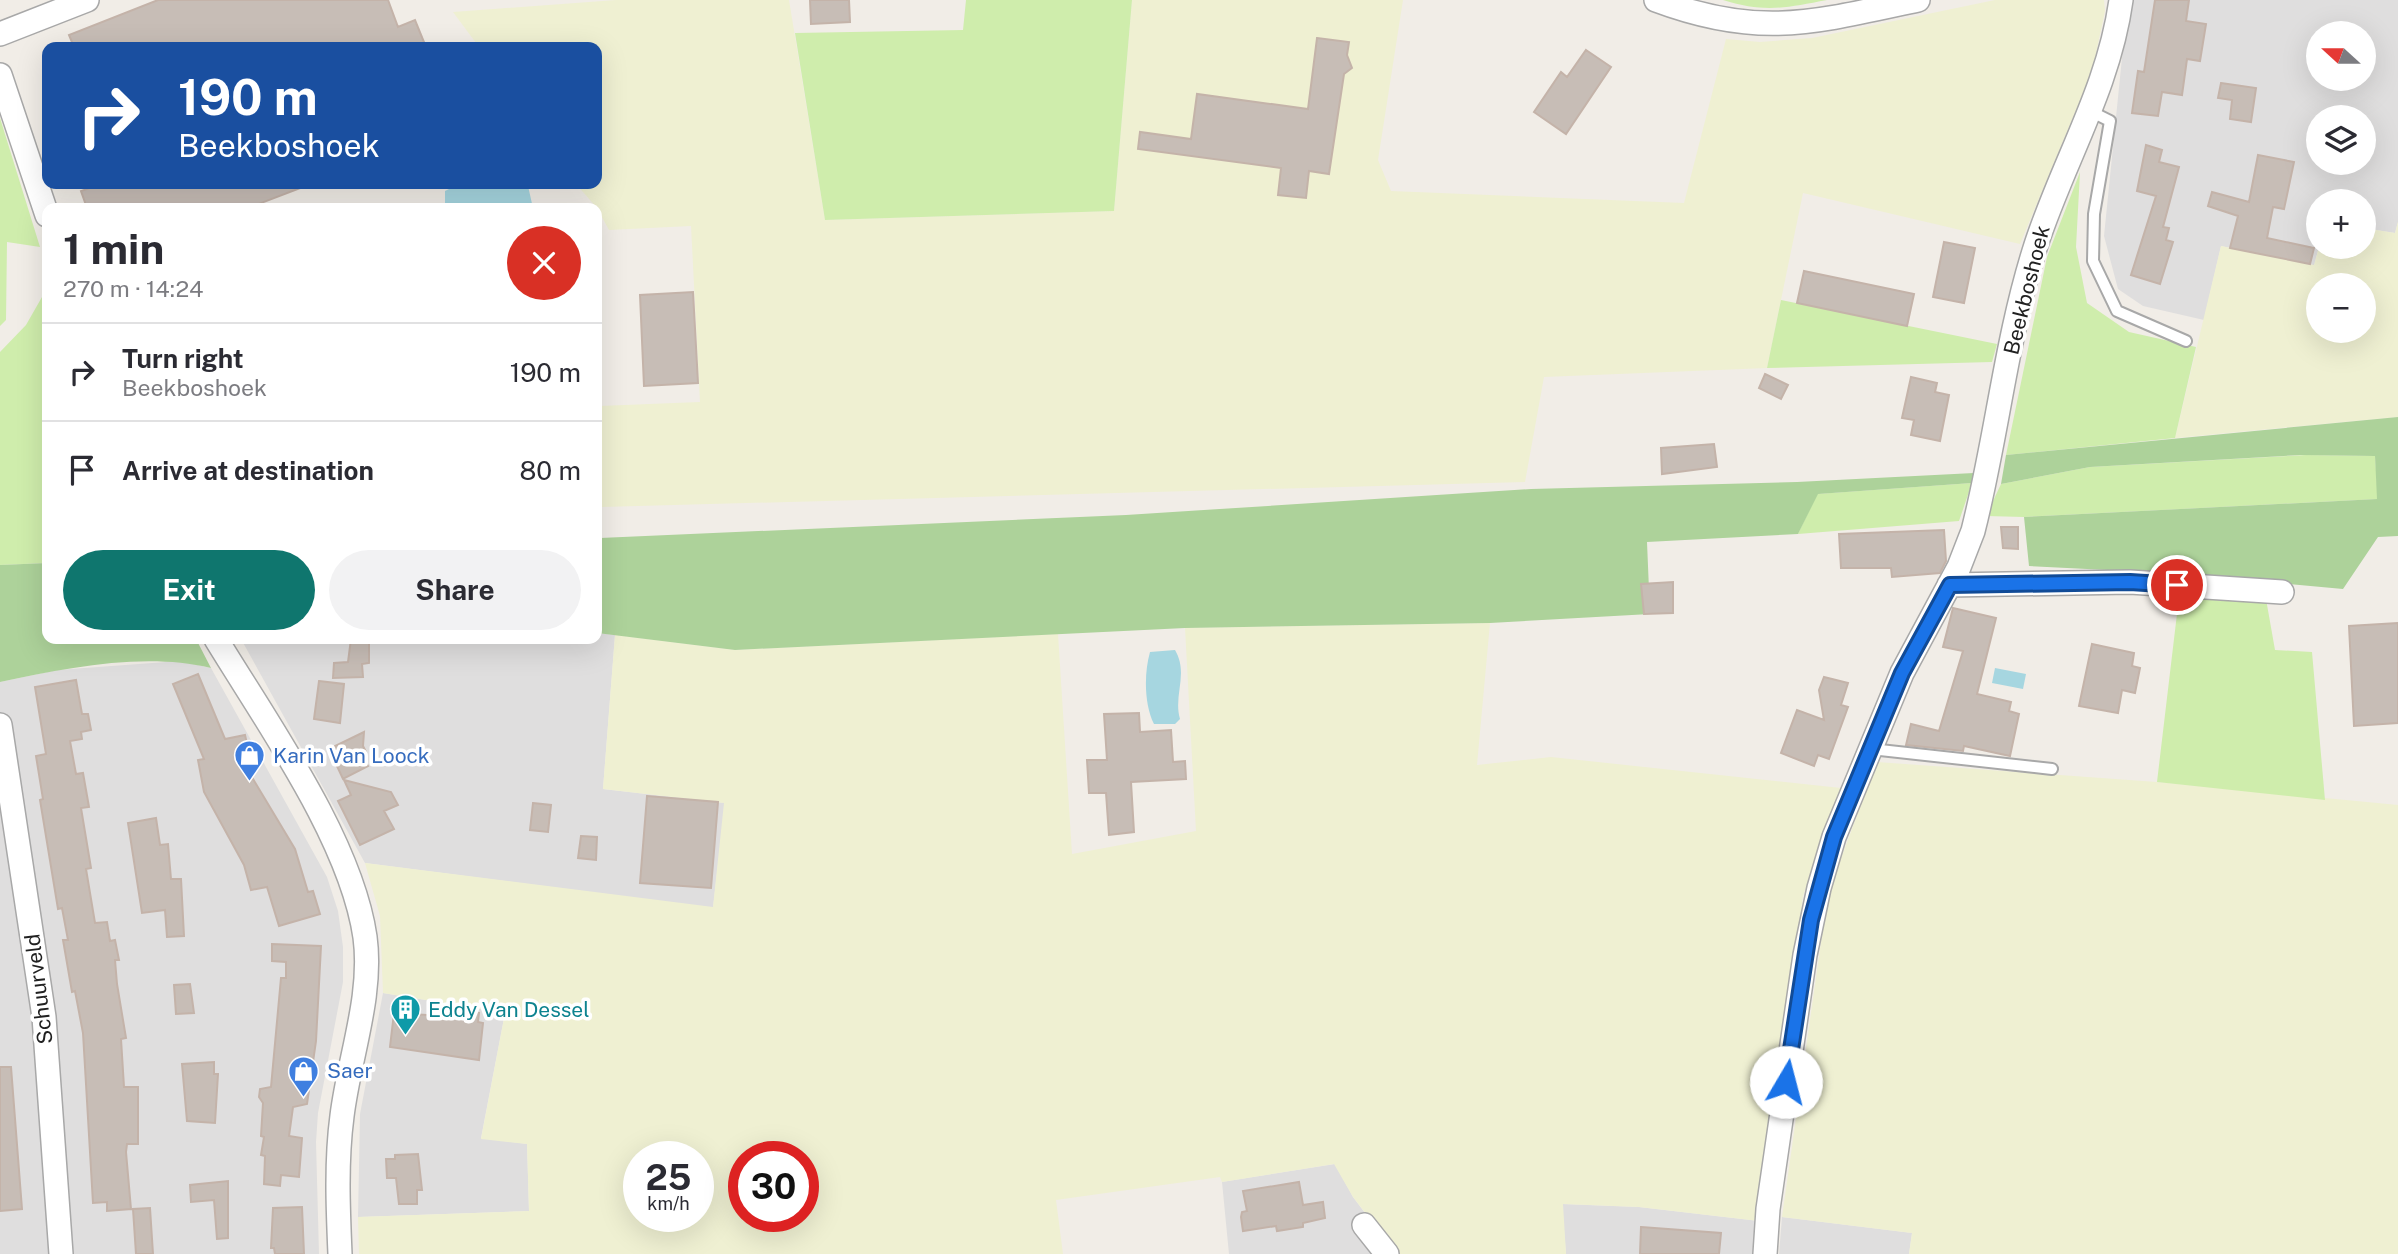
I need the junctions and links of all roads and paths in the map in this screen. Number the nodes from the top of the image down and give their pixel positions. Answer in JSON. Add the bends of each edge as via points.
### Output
{"nodes":[{"id":1,"x":87,"y":0,"type":"edge"},
{"id":2,"x":1656,"y":0,"type":"edge"},
{"id":3,"x":1918,"y":0,"type":"edge"},
{"id":4,"x":2121,"y":0,"type":"edge"},
{"id":5,"x":0,"y":34,"type":"edge"},
{"id":6,"x":0,"y":75,"type":"edge"},
{"id":7,"x":2092,"y":112,"type":"junction"},
{"id":8,"x":43,"y":203,"type":"edge"},
{"id":9,"x":2186,"y":341,"type":"dead end"},
{"id":10,"x":1950,"y":585,"type":"junction"},
{"id":11,"x":2282,"y":592,"type":"dead end"},
{"id":12,"x":219,"y":644,"type":"edge"},
{"id":13,"x":0,"y":725,"type":"edge"},
{"id":14,"x":1871,"y":749,"type":"junction"},
{"id":15,"x":2052,"y":769,"type":"dead end"},
{"id":16,"x":1364,"y":1225,"type":"dead end"},
{"id":17,"x":61,"y":1254,"type":"edge"},
{"id":18,"x":340,"y":1254,"type":"edge"},
{"id":19,"x":1387,"y":1254,"type":"edge"},
{"id":20,"x":1765,"y":1254,"type":"edge"}],
"edges":[{"from":1,"to":5,"type":"street"},
{"from":2,"to":3,"type":"street","via":[[1715,19],[1779,25],[1814,23]]},
{"from":4,"to":7,"type":"street","name":"Beekboshoek"},
{"from":6,"to":8,"type":"street"},
{"from":7,"to":9,"type":"lane","via":[[2110,121],[2094,214],[2093,261],[2117,311]]},
{"from":7,"to":10,"type":"street","name":"Beekboshoek","via":[[2035,247],[1973,531]]},
{"from":10,"to":11,"type":"street","via":[[2130,582]]},
{"from":10,"to":14,"type":"street","name":"Beekboshoek","via":[[1914,648]]},
{"from":12,"to":18,"type":"street","via":[[297,771],[350,876],[365,938],[364,987],[341,1117]]},
{"from":13,"to":17,"type":"street","name":"Schuurveld","via":[[44,1017]]},
{"from":14,"to":15,"type":"lane"},
{"from":14,"to":20,"type":"street","name":"Beekboshoek","via":[[1834,837],[1811,920]]},
{"from":16,"to":19,"type":"street"}]}
